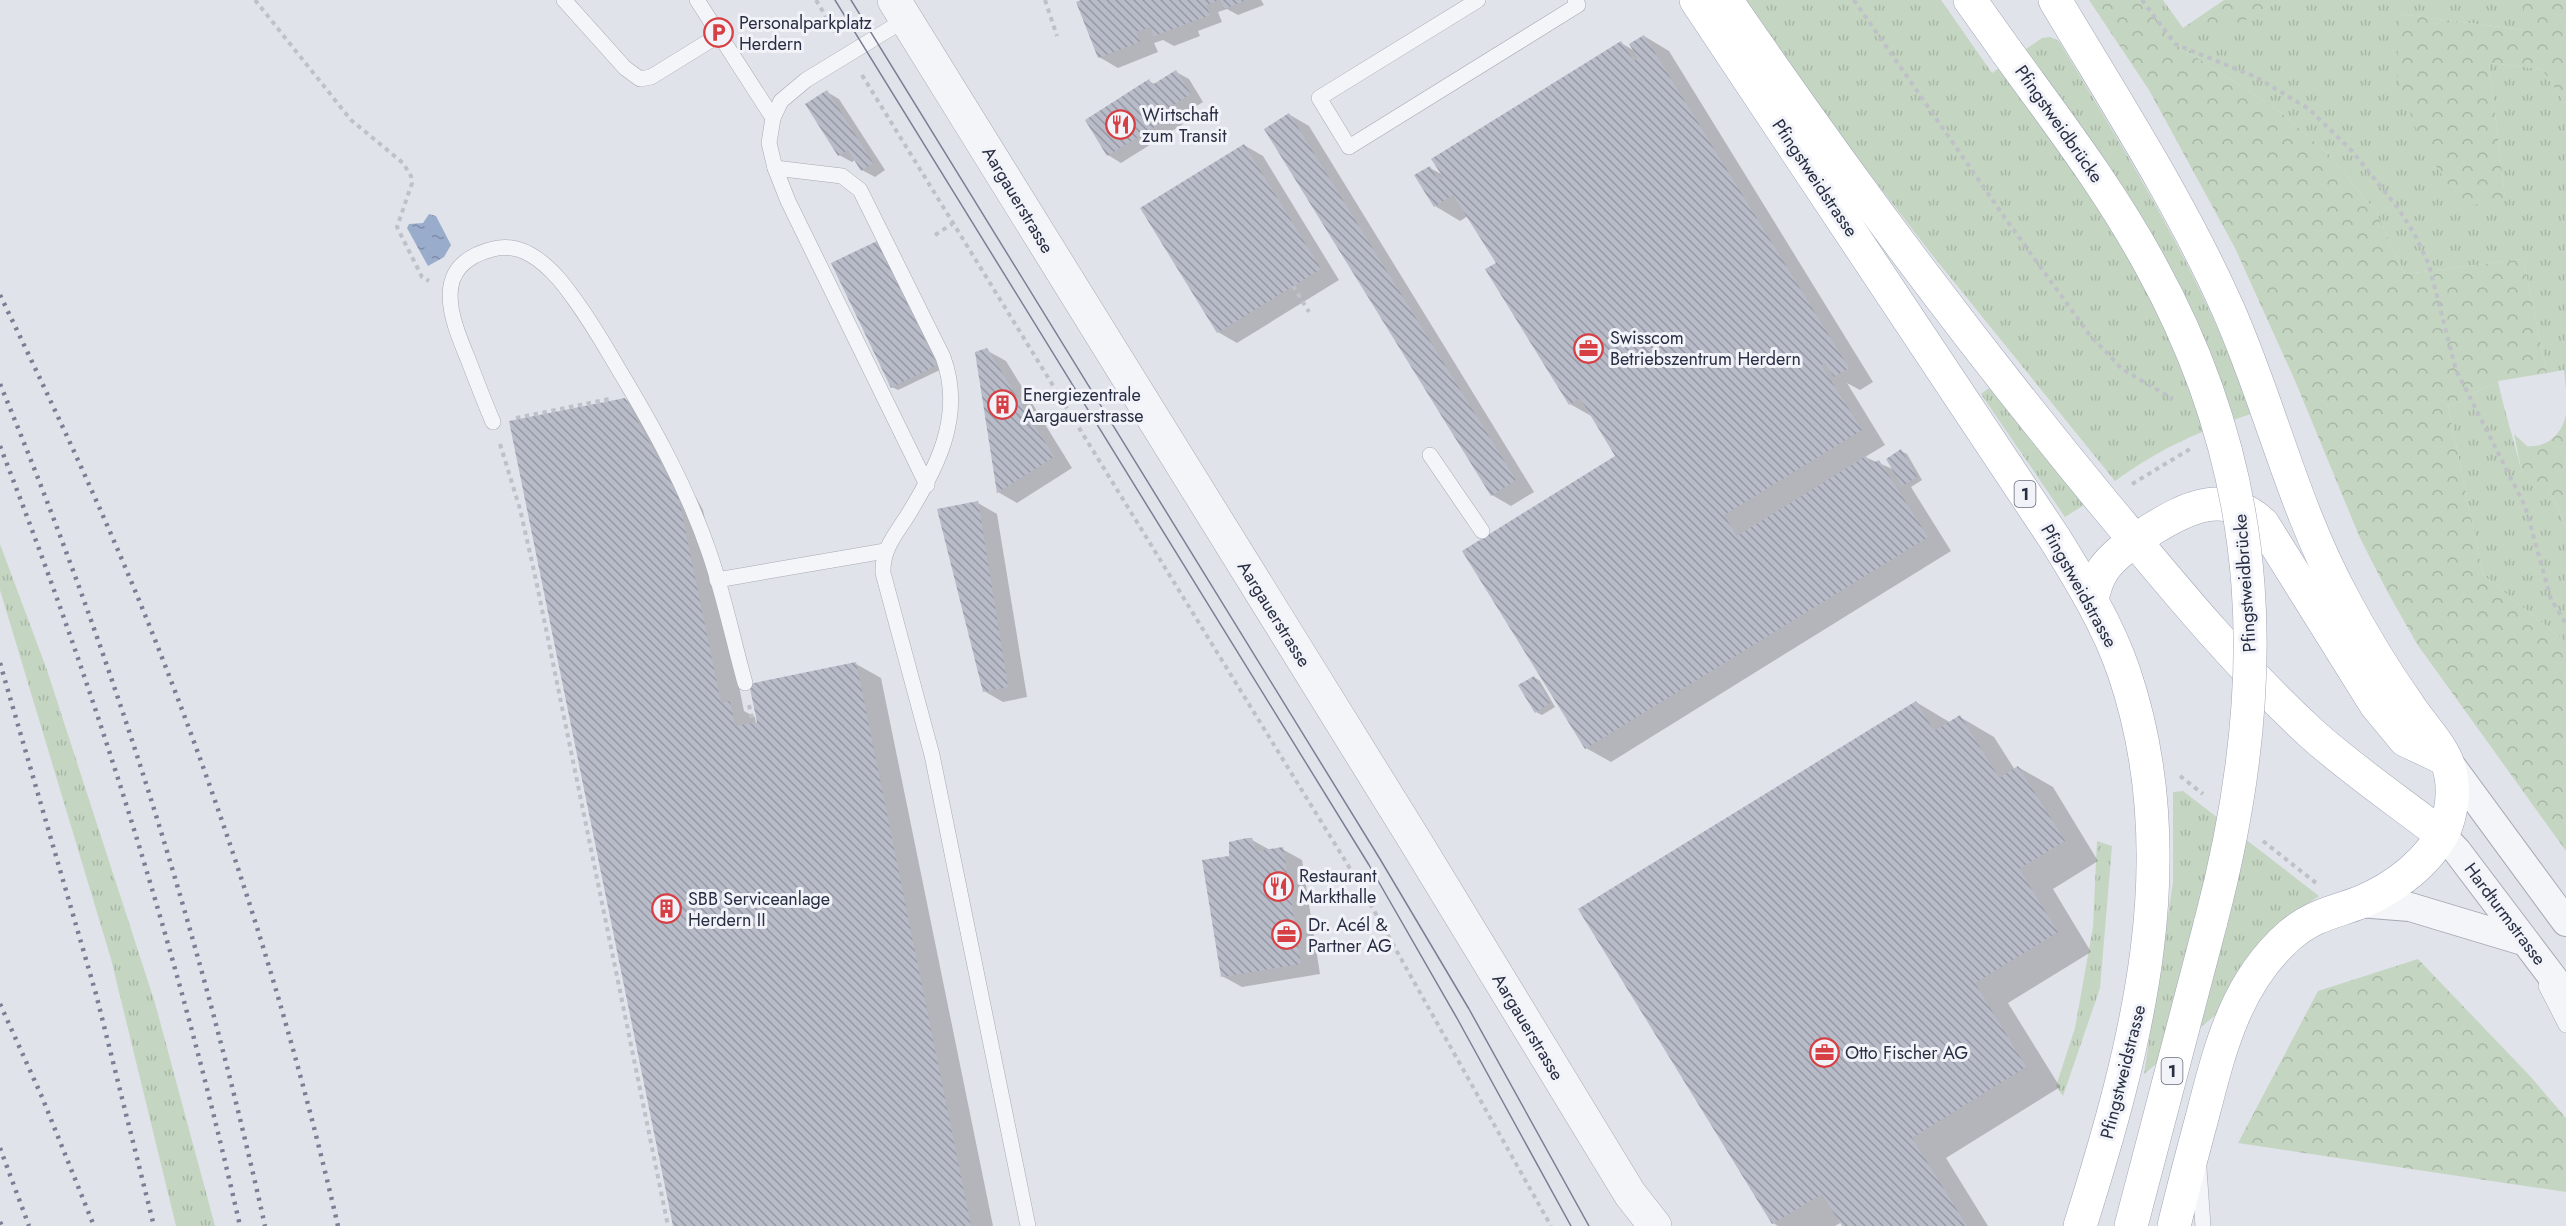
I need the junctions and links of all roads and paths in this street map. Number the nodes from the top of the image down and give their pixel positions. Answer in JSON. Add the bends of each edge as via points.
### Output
{"nodes":[{"id":1,"x":255,"y":0,"type":"edge"},
{"id":2,"x":564,"y":0,"type":"edge"},
{"id":3,"x":697,"y":0,"type":"edge"},
{"id":4,"x":816,"y":0,"type":"edge"},
{"id":5,"x":1045,"y":0,"type":"edge"},
{"id":6,"x":1478,"y":0,"type":"edge"},
{"id":7,"x":1575,"y":0,"type":"edge"},
{"id":8,"x":1696,"y":0,"type":"edge"},
{"id":9,"x":1726,"y":0,"type":"edge"},
{"id":10,"x":1854,"y":0,"type":"edge"},
{"id":11,"x":1970,"y":0,"type":"edge"},
{"id":12,"x":2055,"y":0,"type":"edge"},
{"id":13,"x":2142,"y":0,"type":"edge"},
{"id":14,"x":900,"y":10,"type":"edge"},
{"id":15,"x":719,"y":35,"type":"junction"},
{"id":16,"x":1058,"y":36,"type":"dead end"},
{"id":17,"x":849,"y":54,"type":"junction"},
{"id":18,"x":773,"y":118,"type":"junction"},
{"id":19,"x":775,"y":168,"type":"junction"},
{"id":20,"x":953,"y":224,"type":"junction"},
{"id":21,"x":935,"y":234,"type":"dead end"},
{"id":22,"x":451,"y":285,"type":"junction"},
{"id":23,"x":1293,"y":286,"type":"dead end"},
{"id":24,"x":1309,"y":312,"type":"dead end"},
{"id":25,"x":2154,"y":389,"type":"dead end"},
{"id":26,"x":633,"y":394,"type":"junction"},
{"id":27,"x":518,"y":417,"type":"dead end"},
{"id":28,"x":493,"y":422,"type":"joint"},
{"id":29,"x":2200,"y":445,"type":"dead end"},
{"id":30,"x":1430,"y":455,"type":"dead end"},
{"id":31,"x":927,"y":485,"type":"junction"},
{"id":32,"x":2126,"y":488,"type":"dead end"},
{"id":33,"x":1482,"y":531,"type":"dead end"},
{"id":34,"x":2135,"y":540,"type":"junction"},
{"id":35,"x":885,"y":551,"type":"junction"},
{"id":36,"x":717,"y":580,"type":"junction"},
{"id":37,"x":2091,"y":600,"type":"junction"},
{"id":38,"x":2566,"y":624,"type":"edge"},
{"id":39,"x":745,"y":683,"type":"dead end"},
{"id":40,"x":2446,"y":759,"type":"junction"},
{"id":41,"x":2442,"y":835,"type":"junction"},
{"id":42,"x":2359,"y":903,"type":"junction"},
{"id":43,"x":2566,"y":922,"type":"edge"},
{"id":44,"x":2523,"y":941,"type":"junction"},
{"id":45,"x":2566,"y":995,"type":"edge"},
{"id":46,"x":2566,"y":1025,"type":"edge"},
{"id":47,"x":2196,"y":1140,"type":"junction"},
{"id":48,"x":668,"y":1226,"type":"edge"},
{"id":49,"x":1028,"y":1226,"type":"edge"},
{"id":50,"x":1551,"y":1226,"type":"edge"},
{"id":51,"x":1654,"y":1226,"type":"edge"},
{"id":52,"x":2080,"y":1226,"type":"edge"},
{"id":53,"x":2131,"y":1226,"type":"edge"},
{"id":54,"x":2174,"y":1226,"type":"edge"},
{"id":55,"x":2203,"y":1226,"type":"edge"}],
"edges":[{"from":1,"to":22,"type":"path","via":[[351,120],[403,163],[412,180],[398,220],[398,233],[423,280]]},
{"from":2,"to":15,"type":"lane","via":[[637,78],[651,77]]},
{"from":3,"to":15,"type":"lane"},
{"from":4,"to":17,"type":"path"},
{"from":5,"to":16,"type":"path"},
{"from":6,"to":7,"type":"lane","via":[[1320,98],[1349,147],[1578,5]]},
{"from":8,"to":37,"type":"main road","name":"Pfingstweidstrasse","number":"1","via":[[2041,517]]},
{"from":9,"to":34,"type":"main road","via":[[1821,139],[1926,281]]},
{"from":10,"to":25,"type":"path","via":[[2079,321],[2111,358]]},
{"from":11,"to":53,"type":"main road","name":"Pfingstweidbrücke","number":"1","bridge":true,"via":[[2113,201],[2165,291],[2214,409],[2237,491],[2251,604],[2249,694],[2234,818]]},
{"from":12,"to":40,"type":"main road","via":[[2208,265],[2241,338],[2306,521],[2335,583],[2369,646]]},
{"from":13,"to":38,"type":"path","via":[[2175,44],[2256,77],[2309,109],[2391,196],[2425,256],[2456,370],[2524,506],[2551,599]]},
{"from":14,"to":17,"type":"lane"},
{"from":14,"to":51,"type":"street","name":"Aargauerstrasse","via":[[1624,1184]]},
{"from":15,"to":18,"type":"lane"},
{"from":17,"to":18,"type":"lane","via":[[794,88],[781,101]]},
{"from":17,"to":20,"type":"path"},
{"from":18,"to":19,"type":"lane","via":[[770,143]]},
{"from":19,"to":31,"type":"lane"},
{"from":19,"to":31,"type":"lane","via":[[842,176],[855,183],[943,357],[950,380],[949,421],[940,457]]},
{"from":20,"to":21,"type":"path"},
{"from":20,"to":50,"type":"path","via":[[1354,875]]},
{"from":22,"to":26,"type":"lane","via":[[460,268],[484,252],[509,247],[526,252],[550,270],[578,304]]},
{"from":22,"to":28,"type":"lane","via":[[453,322]]},
{"from":23,"to":24,"type":"path"},
{"from":26,"to":27,"type":"path"},
{"from":26,"to":36,"type":"lane","via":[[696,517]]},
{"from":28,"to":48,"type":"path","via":[[534,570]]},
{"from":29,"to":32,"type":"path"},
{"from":30,"to":33,"type":"lane"},
{"from":31,"to":35,"type":"lane"},
{"from":34,"to":37,"type":"main road","via":[[2103,571]]},
{"from":34,"to":40,"type":"main road","via":[[2169,519],[2206,505],[2234,506],[2255,516],[2275,541],[2376,705],[2405,740]]},
{"from":34,"to":41,"type":"main road","via":[[2260,683],[2302,724]]},
{"from":35,"to":36,"type":"lane"},
{"from":35,"to":49,"type":"lane","via":[[884,582],[932,755]]},
{"from":36,"to":39,"type":"lane"},
{"from":37,"to":52,"type":"main road","name":"Pfingstweidstrasse","number":"1","via":[[2114,646],[2139,720],[2150,776],[2154,845],[2141,996],[2123,1083]]},
{"from":40,"to":41,"type":"main road","via":[[2452,799]]},
{"from":40,"to":43,"type":"street"},
{"from":41,"to":42,"type":"main road","via":[[2413,869]]},
{"from":41,"to":44,"type":"street","name":"Hardturmstrasse"},
{"from":42,"to":44,"type":"street","via":[[2410,907]]},
{"from":42,"to":47,"type":"main road","via":[[2312,919],[2263,965],[2223,1036]]},
{"from":44,"to":45,"type":"street","name":"Hardturmstrasse"},
{"from":44,"to":46,"type":"lane"},
{"from":47,"to":54,"type":"main road"},
{"from":47,"to":55,"type":"lane"}]}
